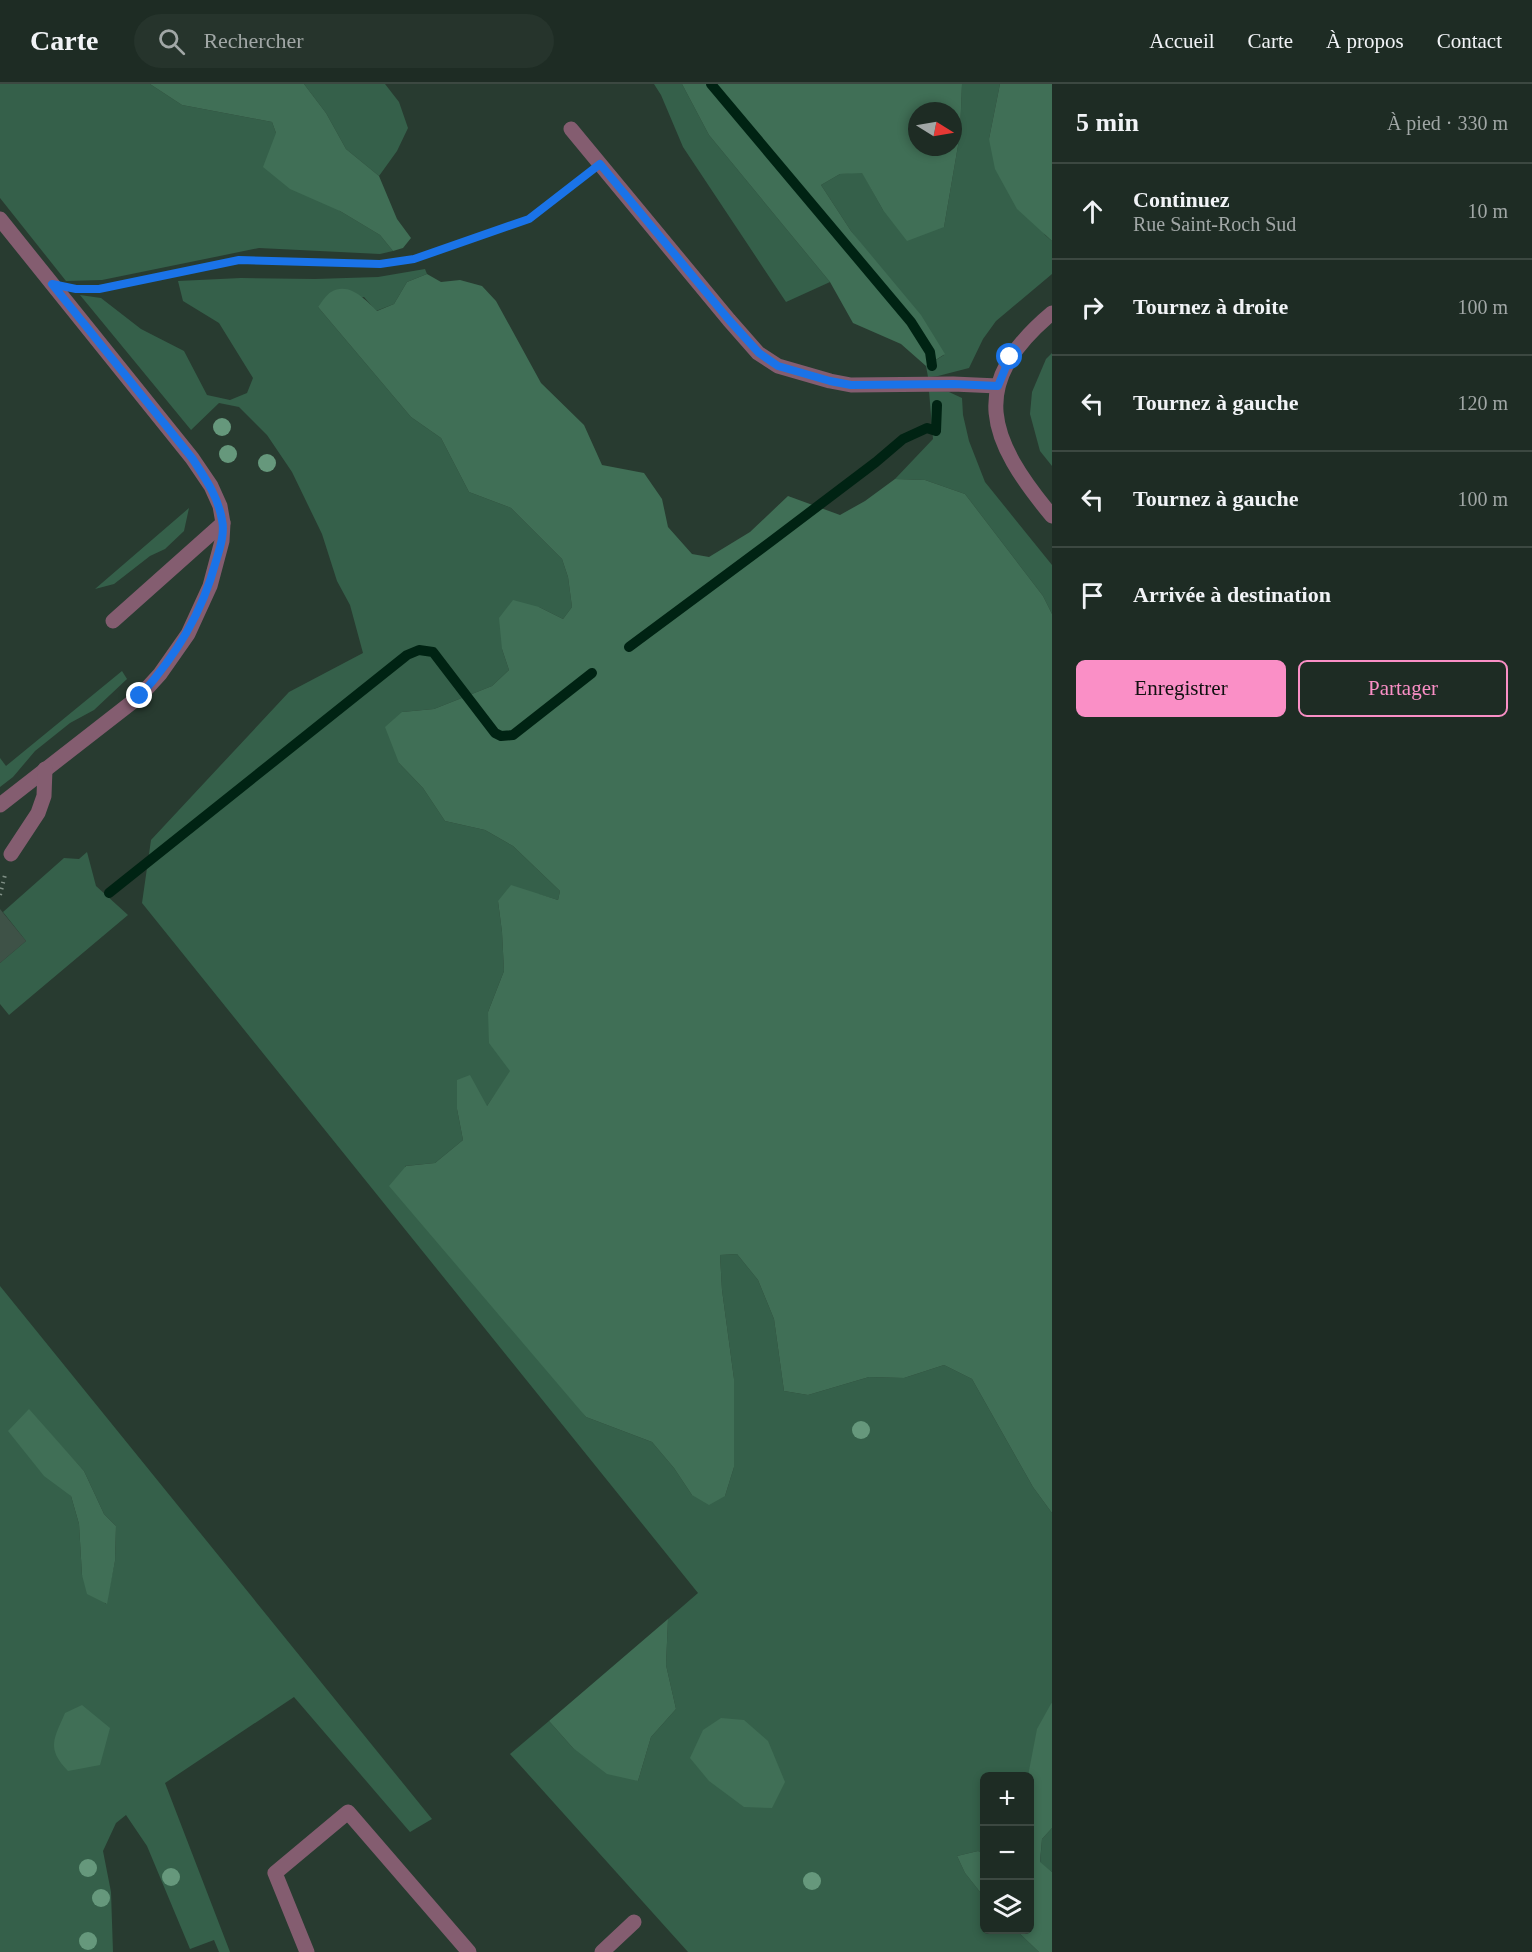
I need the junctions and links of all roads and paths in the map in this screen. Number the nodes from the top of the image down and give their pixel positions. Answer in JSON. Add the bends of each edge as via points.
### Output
{"nodes":[{"id":1,"x":571,"y":129,"type":"dead end"},
{"id":2,"x":600,"y":164,"type":"junction"},
{"id":3,"x":0,"y":219,"type":"edge"},
{"id":4,"x":52,"y":284,"type":"junction"},
{"id":5,"x":1052,"y":314,"type":"edge"},
{"id":6,"x":998,"y":386,"type":"junction"},
{"id":7,"x":1052,"y":516,"type":"edge"},
{"id":8,"x":223,"y":523,"type":"junction"},
{"id":9,"x":114,"y":621,"type":"dead end"},
{"id":10,"x":45,"y":769,"type":"junction"},
{"id":11,"x":0,"y":804,"type":"edge"},
{"id":12,"x":11,"y":854,"type":"dead end"},
{"id":13,"x":634,"y":1922,"type":"dead end"},
{"id":14,"x":307,"y":1952,"type":"edge"},
{"id":15,"x":469,"y":1952,"type":"edge"},
{"id":16,"x":602,"y":1952,"type":"edge"}],
"edges":[{"from":1,"to":2,"type":"street"},
{"from":2,"to":4,"type":"path","via":[[529,219],[414,259],[380,264],[239,260],[99,289]]},
{"from":2,"to":6,"type":"street","via":[[729,320],[759,353],[778,366],[851,385]]},
{"from":3,"to":4,"type":"street"},
{"from":4,"to":8,"type":"street","via":[[192,458],[211,486]]},
{"from":5,"to":6,"type":"street","via":[[1020,343]]},
{"from":6,"to":7,"type":"street","via":[[996,416],[1008,455]]},
{"from":8,"to":9,"type":"street"},
{"from":8,"to":10,"type":"street","via":[[210,586],[188,634],[160,674],[140,696]]},
{"from":10,"to":11,"type":"street"},
{"from":10,"to":12,"type":"street","via":[[44,796],[38,813]]},
{"from":13,"to":16,"type":"street"},
{"from":14,"to":15,"type":"street","via":[[275,1873],[348,1812]]}]}
